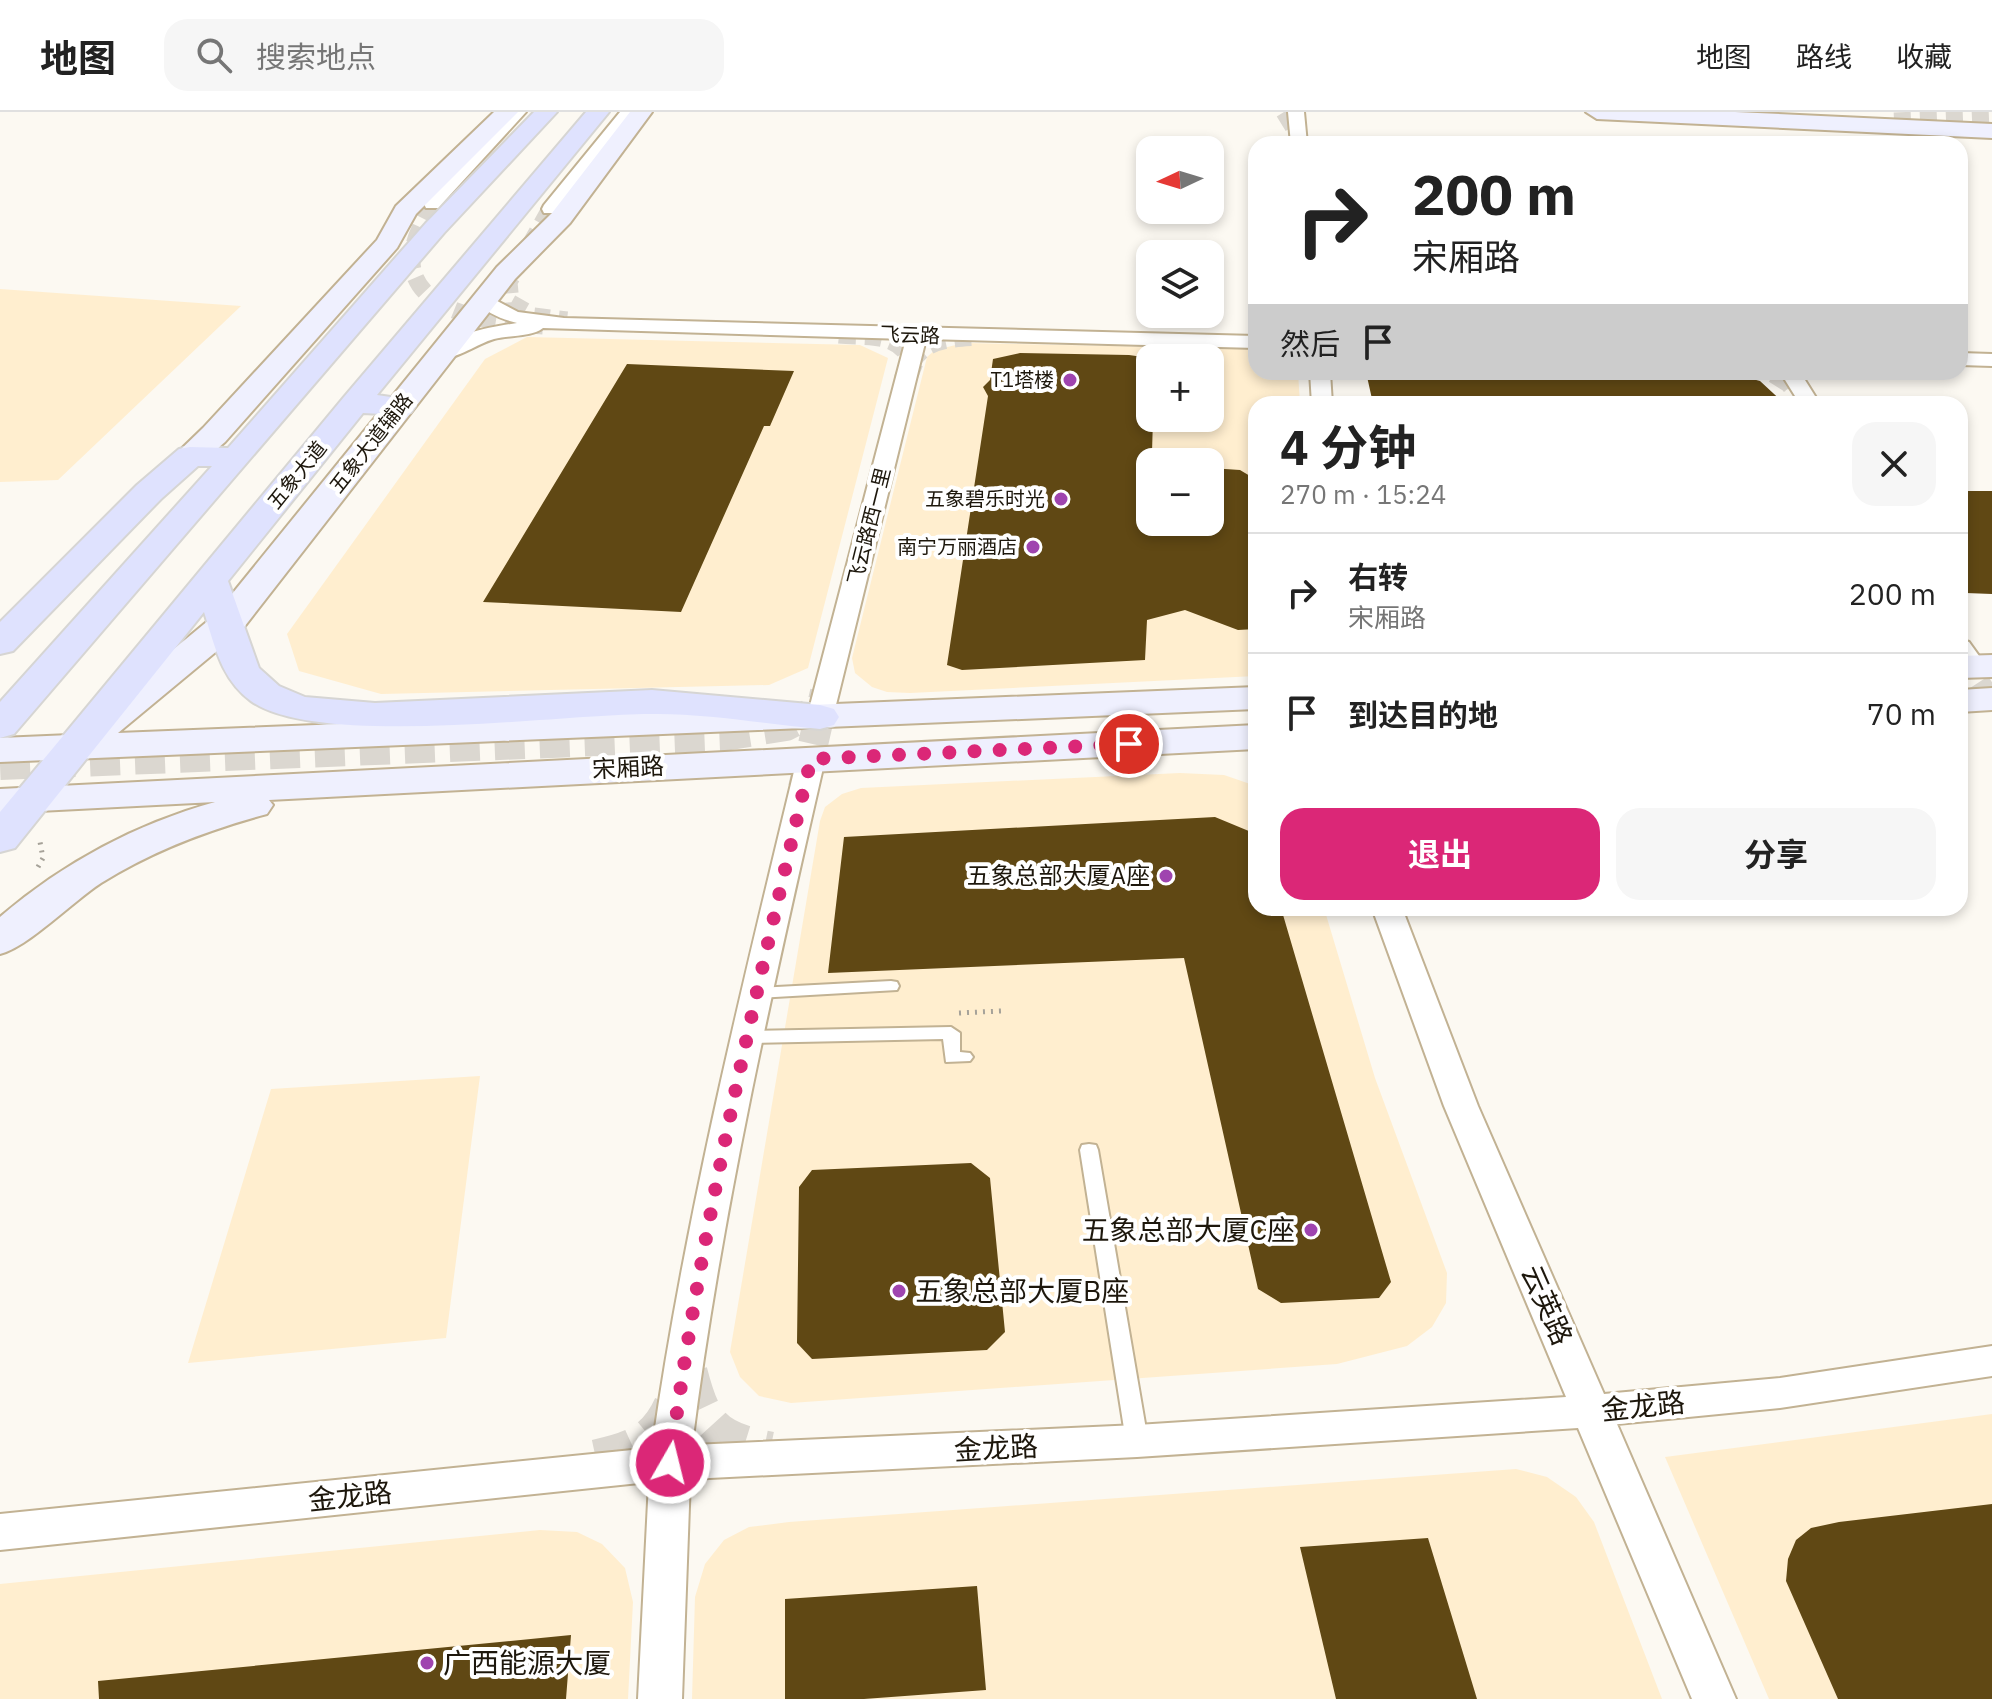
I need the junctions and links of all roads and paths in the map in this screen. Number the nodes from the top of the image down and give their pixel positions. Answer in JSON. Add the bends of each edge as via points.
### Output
{"nodes":[{"id":1,"x":507,"y":112,"type":"edge"},
{"id":2,"x":518,"y":112,"type":"edge"},
{"id":3,"x":546,"y":112,"type":"edge"},
{"id":4,"x":598,"y":112,"type":"edge"},
{"id":5,"x":628,"y":112,"type":"edge"},
{"id":6,"x":641,"y":112,"type":"edge"},
{"id":7,"x":1296,"y":112,"type":"edge"},
{"id":8,"x":1597,"y":112,"type":"edge"},
{"id":9,"x":1809,"y":112,"type":"edge"},
{"id":10,"x":1925,"y":112,"type":"tunnel mouth"},
{"id":11,"x":1885,"y":121,"type":"junction"},
{"id":12,"x":1992,"y":121,"type":"edge"},
{"id":13,"x":1992,"y":131,"type":"edge"},
{"id":14,"x":1298,"y":136,"type":"edge"},
{"id":15,"x":1965,"y":136,"type":"edge"},
{"id":16,"x":1968,"y":137,"type":"edge"},
{"id":17,"x":1992,"y":141,"type":"edge"},
{"id":18,"x":432,"y":204,"type":"tunnel mouth"},
{"id":19,"x":550,"y":209,"type":"tunnel mouth"},
{"id":20,"x":484,"y":300,"type":"junction"},
{"id":21,"x":564,"y":324,"type":"junction"},
{"id":22,"x":917,"y":335,"type":"junction"},
{"id":23,"x":1248,"y":342,"type":"edge"},
{"id":24,"x":441,"y":354,"type":"junction"},
{"id":25,"x":1968,"y":359,"type":"edge"},
{"id":26,"x":1992,"y":360,"type":"edge"},
{"id":27,"x":355,"y":403,"type":"junction"},
{"id":28,"x":400,"y":406,"type":"junction"},
{"id":29,"x":190,"y":456,"type":"junction"},
{"id":30,"x":236,"y":458,"type":"junction"},
{"id":31,"x":211,"y":581,"type":"junction"},
{"id":32,"x":228,"y":623,"type":"junction"},
{"id":33,"x":0,"y":643,"type":"edge"},
{"id":34,"x":1248,"y":698,"type":"edge"},
{"id":35,"x":820,"y":717,"type":"junction"},
{"id":36,"x":0,"y":726,"type":"edge"},
{"id":37,"x":1248,"y":737,"type":"edge"},
{"id":38,"x":76,"y":749,"type":"junction"},
{"id":39,"x":0,"y":750,"type":"edge"},
{"id":40,"x":811,"y":759,"type":"junction"},
{"id":41,"x":341,"y":784,"type":"junction"},
{"id":42,"x":17,"y":800,"type":"edge"},
{"id":43,"x":0,"y":839,"type":"edge"},
{"id":44,"x":1390,"y":916,"type":"edge"},
{"id":45,"x":0,"y":940,"type":"edge"},
{"id":46,"x":891,"y":986,"type":"dead end"},
{"id":47,"x":756,"y":993,"type":"junction"},
{"id":48,"x":1001,"y":1011,"type":"dead end"},
{"id":49,"x":949,"y":1016,"type":"joint"},
{"id":50,"x":748,"y":1034,"type":"junction"},
{"id":51,"x":964,"y":1057,"type":"dead end"},
{"id":52,"x":1089,"y":1150,"type":"dead end"},
{"id":53,"x":1992,"y":1361,"type":"edge"},
{"id":54,"x":1593,"y":1411,"type":"junction"},
{"id":55,"x":1137,"y":1441,"type":"junction"},
{"id":56,"x":670,"y":1463,"type":"junction"},
{"id":57,"x":0,"y":1532,"type":"edge"},
{"id":58,"x":660,"y":1699,"type":"edge"},
{"id":59,"x":1714,"y":1699,"type":"edge"}],
"edges":[{"from":1,"to":29,"type":"street","via":[[405,211],[388,243]]},
{"from":2,"to":18,"type":"street"},
{"from":3,"to":30,"type":"main road","via":[[435,228]]},
{"from":4,"to":27,"type":"main road","name":"五象大道"},
{"from":5,"to":19,"type":"street"},
{"from":6,"to":20,"type":"street","name":"五象大道辅路","via":[[561,218]]},
{"from":7,"to":14,"type":"street"},
{"from":8,"to":11,"type":"street"},
{"from":9,"to":11,"type":"street"},
{"from":10,"to":11,"type":"street"},
{"from":11,"to":12,"type":"street"},
{"from":11,"to":13,"type":"street"},
{"from":11,"to":15,"type":"street"},
{"from":16,"to":17,"type":"street"},
{"from":20,"to":21,"type":"street","name":"飞云路","via":[[515,317]]},
{"from":20,"to":24,"type":"street","name":"五象大道辅路"},
{"from":21,"to":22,"type":"street","name":"飞云路"},
{"from":21,"to":24,"type":"street","name":"飞云路","via":[[500,330]]},
{"from":22,"to":23,"type":"street","name":"飞云路"},
{"from":22,"to":35,"type":"street","name":"飞云路西一里"},
{"from":24,"to":28,"type":"street","name":"五象大道辅路"},
{"from":25,"to":26,"type":"street"},
{"from":27,"to":28,"type":"main road"},
{"from":27,"to":31,"type":"main road","name":"五象大道"},
{"from":28,"to":32,"type":"street","name":"五象大道辅路"},
{"from":29,"to":30,"type":"main road"},
{"from":29,"to":33,"type":"main road"},
{"from":30,"to":36,"type":"main road"},
{"from":31,"to":32,"type":"main road"},
{"from":31,"to":38,"type":"main road","name":"五象大道"},
{"from":32,"to":35,"type":"main road","via":[[242,672],[266,694],[298,708],[375,715],[652,702]]},
{"from":32,"to":38,"type":"street","name":"五象大道辅路"},
{"from":34,"to":35,"type":"street","name":"宋厢路"},
{"from":35,"to":38,"type":"street","name":"宋厢路"},
{"from":37,"to":40,"type":"street","name":"宋厢路"},
{"from":38,"to":39,"type":"street","name":"宋厢路"},
{"from":38,"to":42,"type":"main road","name":"五象大道"},
{"from":40,"to":41,"type":"street","name":"宋厢路"},
{"from":40,"to":47,"type":"street"},
{"from":41,"to":42,"type":"street","name":"宋厢路"},
{"from":41,"to":45,"type":"street","via":[[176,828],[102,863],[40,903]]},
{"from":42,"to":43,"type":"main road","name":"五象大道"},
{"from":44,"to":54,"type":"street","name":"云英路","via":[[1461,1106]]},
{"from":46,"to":47,"type":"lane"},
{"from":47,"to":50,"type":"street"},
{"from":48,"to":49,"type":"path"},
{"from":49,"to":50,"type":"lane","via":[[950,1026]]},
{"from":50,"to":51,"type":"lane","via":[[951,1033],[952,1058]]},
{"from":50,"to":56,"type":"street","via":[[688,1328]]},
{"from":52,"to":55,"type":"lane"},
{"from":53,"to":54,"type":"street","name":"金龙路","via":[[1780,1393]]},
{"from":54,"to":55,"type":"street","name":"金龙路"},
{"from":54,"to":59,"type":"street","name":"云英路"},
{"from":55,"to":56,"type":"street","name":"金龙路"},
{"from":56,"to":57,"type":"street","name":"金龙路"},
{"from":56,"to":58,"type":"street"}]}
